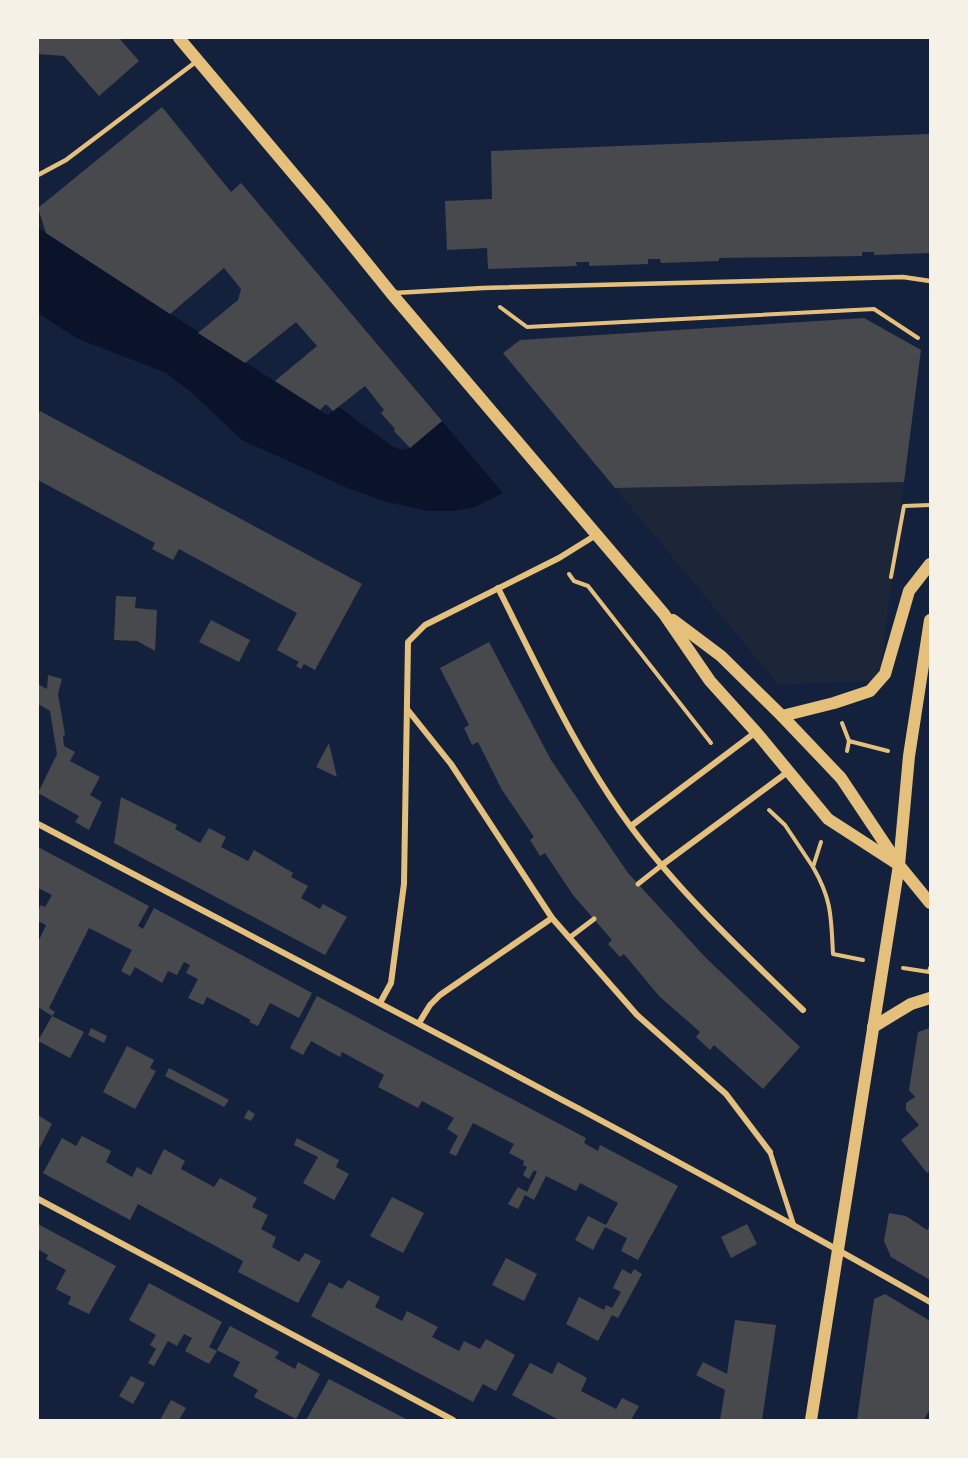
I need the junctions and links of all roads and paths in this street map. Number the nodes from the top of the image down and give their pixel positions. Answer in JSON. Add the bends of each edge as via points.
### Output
{"nodes":[{"id":1,"x":178,"y":38,"type":"edge"},
{"id":2,"x":197,"y":61,"type":"junction"},
{"id":3,"x":38,"y":175,"type":"edge"},
{"id":4,"x":930,"y":281,"type":"edge"},
{"id":5,"x":391,"y":293,"type":"junction"},
{"id":6,"x":497,"y":306,"type":"dead end"},
{"id":7,"x":918,"y":338,"type":"dead end"},
{"id":8,"x":596,"y":535,"type":"junction"},
{"id":9,"x":559,"y":558,"type":"junction"},
{"id":10,"x":930,"y":564,"type":"edge"},
{"id":11,"x":498,"y":588,"type":"junction"},
{"id":12,"x":664,"y":614,"type":"junction"},
{"id":13,"x":930,"y":620,"type":"edge"},
{"id":14,"x":407,"y":709,"type":"junction"},
{"id":15,"x":782,"y":716,"type":"junction"},
{"id":16,"x":756,"y":732,"type":"junction"},
{"id":17,"x":722,"y":756,"type":"junction"},
{"id":18,"x":789,"y":771,"type":"junction"},
{"id":19,"x":755,"y":796,"type":"junction"},
{"id":20,"x":38,"y":824,"type":"edge"},
{"id":21,"x":631,"y":826,"type":"junction"},
{"id":22,"x":662,"y":865,"type":"junction"},
{"id":23,"x":899,"y":865,"type":"junction"},
{"id":24,"x":813,"y":867,"type":"dead end"},
{"id":25,"x":638,"y":884,"type":"dead end"},
{"id":26,"x":930,"y":903,"type":"edge"},
{"id":27,"x":552,"y":918,"type":"junction"},
{"id":28,"x":594,"y":919,"type":"dead end"},
{"id":29,"x":569,"y":938,"type":"junction"},
{"id":30,"x":930,"y":998,"type":"edge"},
{"id":31,"x":380,"y":1003,"type":"junction"},
{"id":32,"x":803,"y":1010,"type":"dead end"},
{"id":33,"x":419,"y":1023,"type":"junction"},
{"id":34,"x":873,"y":1027,"type":"junction"},
{"id":35,"x":770,"y":1152,"type":"joint"},
{"id":36,"x":38,"y":1199,"type":"edge"},
{"id":37,"x":794,"y":1226,"type":"junction"},
{"id":38,"x":837,"y":1249,"type":"junction"},
{"id":39,"x":930,"y":1302,"type":"edge"},
{"id":40,"x":453,"y":1420,"type":"edge"},
{"id":41,"x":811,"y":1420,"type":"edge"}],
"edges":[{"from":1,"to":2,"type":"main road"},
{"from":2,"to":3,"type":"lane","via":[[75,153]]},
{"from":2,"to":5,"type":"main road"},
{"from":4,"to":5,"type":"lane","via":[[903,277]]},
{"from":5,"to":8,"type":"main road"},
{"from":6,"to":7,"type":"path","via":[[527,327],[874,309]]},
{"from":8,"to":9,"type":"street"},
{"from":8,"to":12,"type":"main road"},
{"from":9,"to":11,"type":"street"},
{"from":9,"to":17,"type":"path","via":[[574,581],[588,586]]},
{"from":10,"to":15,"type":"main road","via":[[909,591],[885,674],[870,691]]},
{"from":11,"to":14,"type":"street","via":[[424,625],[408,642]]},
{"from":11,"to":21,"type":"street","via":[[577,744]]},
{"from":12,"to":15,"type":"main road","via":[[720,656]]},
{"from":12,"to":16,"type":"main road","via":[[710,681]]},
{"from":13,"to":23,"type":"main road","via":[[909,756]]},
{"from":14,"to":27,"type":"street","via":[[452,764]]},
{"from":14,"to":31,"type":"street","via":[[404,884],[391,983]]},
{"from":15,"to":23,"type":"main road","via":[[841,778]]},
{"from":16,"to":17,"type":"street"},
{"from":16,"to":18,"type":"main road"},
{"from":17,"to":21,"type":"street"},
{"from":18,"to":19,"type":"street"},
{"from":18,"to":23,"type":"main road","via":[[828,819]]},
{"from":19,"to":22,"type":"street"},
{"from":19,"to":24,"type":"path","via":[[785,825]]},
{"from":20,"to":31,"type":"street"},
{"from":21,"to":22,"type":"street"},
{"from":22,"to":25,"type":"street"},
{"from":22,"to":32,"type":"street"},
{"from":23,"to":26,"type":"main road"},
{"from":23,"to":34,"type":"main road"},
{"from":27,"to":29,"type":"street"},
{"from":27,"to":33,"type":"street","via":[[440,995]]},
{"from":28,"to":29,"type":"street"},
{"from":29,"to":35,"type":"street","via":[[637,1015],[726,1094]]},
{"from":30,"to":34,"type":"main road","via":[[911,1004]]},
{"from":31,"to":33,"type":"street"},
{"from":33,"to":37,"type":"street"},
{"from":34,"to":38,"type":"main road"},
{"from":35,"to":37,"type":"street"},
{"from":36,"to":40,"type":"street"},
{"from":37,"to":38,"type":"street"},
{"from":38,"to":39,"type":"street"},
{"from":38,"to":41,"type":"main road"}]}
